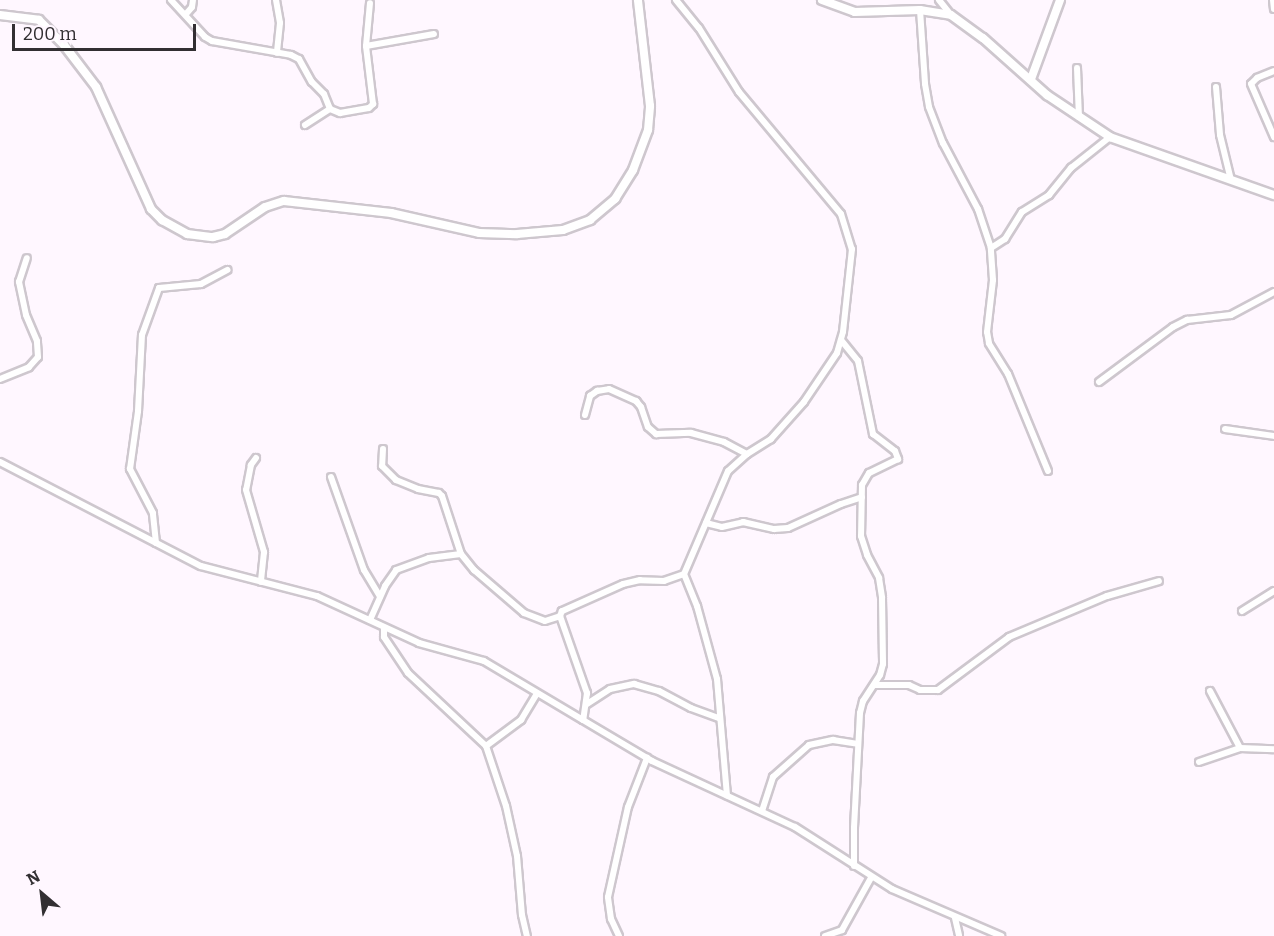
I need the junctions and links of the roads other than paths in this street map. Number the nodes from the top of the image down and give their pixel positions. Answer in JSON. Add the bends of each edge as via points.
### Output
{"nodes":[{"id":1,"x":171,"y":0,"type":"edge"},
{"id":2,"x":193,"y":0,"type":"edge"},
{"id":3,"x":276,"y":0,"type":"edge"},
{"id":4,"x":638,"y":0,"type":"edge"},
{"id":5,"x":676,"y":0,"type":"edge"},
{"id":6,"x":822,"y":0,"type":"edge"},
{"id":7,"x":939,"y":0,"type":"edge"},
{"id":8,"x":1060,"y":0,"type":"edge"},
{"id":9,"x":1273,"y":0,"type":"edge"},
{"id":10,"x":370,"y":3,"type":"dead end"},
{"id":11,"x":1274,"y":9,"type":"edge"},
{"id":12,"x":920,"y":10,"type":"junction"},
{"id":13,"x":186,"y":14,"type":"junction"},
{"id":14,"x":0,"y":15,"type":"edge"},
{"id":15,"x":951,"y":15,"type":"junction"},
{"id":16,"x":434,"y":34,"type":"dead end"},
{"id":17,"x":366,"y":46,"type":"junction"},
{"id":18,"x":277,"y":53,"type":"junction"},
{"id":19,"x":1077,"y":68,"type":"dead end"},
{"id":20,"x":1274,"y":71,"type":"edge"},
{"id":21,"x":1031,"y":79,"type":"junction"},
{"id":22,"x":1216,"y":87,"type":"dead end"},
{"id":23,"x":330,"y":109,"type":"junction"},
{"id":24,"x":1079,"y":118,"type":"junction"},
{"id":25,"x":305,"y":125,"type":"dead end"},
{"id":26,"x":1110,"y":137,"type":"junction"},
{"id":27,"x":1274,"y":137,"type":"edge"},
{"id":28,"x":1232,"y":180,"type":"junction"},
{"id":29,"x":1274,"y":195,"type":"edge"},
{"id":30,"x":991,"y":248,"type":"junction"},
{"id":31,"x":27,"y":258,"type":"dead end"},
{"id":32,"x":227,"y":270,"type":"dead end"},
{"id":33,"x":1274,"y":292,"type":"edge"},
{"id":34,"x":841,"y":340,"type":"junction"},
{"id":35,"x":0,"y":379,"type":"edge"},
{"id":36,"x":1099,"y":382,"type":"dead end"},
{"id":37,"x":585,"y":415,"type":"dead end"},
{"id":38,"x":1225,"y":429,"type":"dead end"},
{"id":39,"x":1274,"y":435,"type":"edge"},
{"id":40,"x":383,"y":449,"type":"dead end"},
{"id":41,"x":747,"y":454,"type":"junction"},
{"id":42,"x":256,"y":458,"type":"dead end"},
{"id":43,"x":0,"y":462,"type":"edge"},
{"id":44,"x":1048,"y":471,"type":"dead end"},
{"id":45,"x":332,"y":477,"type":"dead end"},
{"id":46,"x":862,"y":497,"type":"junction"},
{"id":47,"x":706,"y":523,"type":"junction"},
{"id":48,"x":156,"y":543,"type":"junction"},
{"id":49,"x":461,"y":554,"type":"junction"},
{"id":50,"x":684,"y":574,"type":"junction"},
{"id":51,"x":1159,"y":581,"type":"dead end"},
{"id":52,"x":261,"y":582,"type":"junction"},
{"id":53,"x":1274,"y":591,"type":"edge"},
{"id":54,"x":380,"y":597,"type":"junction"},
{"id":55,"x":1242,"y":611,"type":"dead end"},
{"id":56,"x":560,"y":616,"type":"junction"},
{"id":57,"x":370,"y":620,"type":"junction"},
{"id":58,"x":384,"y":628,"type":"junction"},
{"id":59,"x":875,"y":685,"type":"junction"},
{"id":60,"x":1210,"y":691,"type":"dead end"},
{"id":61,"x":537,"y":693,"type":"junction"},
{"id":62,"x":587,"y":704,"type":"junction"},
{"id":63,"x":719,"y":718,"type":"junction"},
{"id":64,"x":584,"y":720,"type":"junction"},
{"id":65,"x":858,"y":744,"type":"junction"},
{"id":66,"x":486,"y":746,"type":"junction"},
{"id":67,"x":1240,"y":748,"type":"junction"},
{"id":68,"x":1274,"y":749,"type":"edge"},
{"id":69,"x":647,"y":758,"type":"junction"},
{"id":70,"x":1199,"y":762,"type":"dead end"},
{"id":71,"x":727,"y":796,"type":"junction"},
{"id":72,"x":762,"y":811,"type":"junction"},
{"id":73,"x":854,"y":866,"type":"junction"},
{"id":74,"x":872,"y":878,"type":"junction"},
{"id":75,"x":955,"y":918,"type":"junction"},
{"id":76,"x":527,"y":936,"type":"edge"},
{"id":77,"x":619,"y":936,"type":"edge"},
{"id":78,"x":825,"y":936,"type":"edge"},
{"id":79,"x":959,"y":936,"type":"edge"},
{"id":80,"x":1000,"y":936,"type":"edge"}],
"edges":[{"from":1,"to":13,"type":"street"},
{"from":2,"to":13,"type":"street"},
{"from":3,"to":18,"type":"street","via":[[280,23]]},
{"from":4,"to":14,"type":"main road","via":[[650,106],[648,130],[633,171],[615,199],[590,220],[563,230],[517,234],[479,233],[391,213],[284,201],[266,207],[225,234],[187,234],[151,209],[96,87],[64,45],[39,20]]},
{"from":5,"to":34,"type":"street","via":[[699,28],[739,92],[841,214],[852,249]]},
{"from":6,"to":12,"type":"main road","via":[[855,12]]},
{"from":7,"to":15,"type":"street"},
{"from":8,"to":21,"type":"main road"},
{"from":9,"to":11,"type":"street"},
{"from":10,"to":17,"type":"street"},
{"from":12,"to":15,"type":"main road"},
{"from":12,"to":30,"type":"street","via":[[929,107],[978,209]]},
{"from":13,"to":18,"type":"street","via":[[212,41]]},
{"from":15,"to":21,"type":"main road"},
{"from":16,"to":17,"type":"street"},
{"from":17,"to":23,"type":"street","via":[[373,104],[340,113]]},
{"from":18,"to":23,"type":"street","via":[[299,59]]},
{"from":19,"to":24,"type":"street"},
{"from":20,"to":27,"type":"street","via":[[1251,84]]},
{"from":21,"to":24,"type":"main road"},
{"from":22,"to":28,"type":"street","via":[[1220,135]]},
{"from":23,"to":25,"type":"street"},
{"from":24,"to":26,"type":"main road"},
{"from":26,"to":28,"type":"main road"},
{"from":26,"to":30,"type":"street","via":[[1071,168],[1049,195],[1022,212],[1005,239]]},
{"from":28,"to":29,"type":"main road"},
{"from":30,"to":44,"type":"street","via":[[989,343],[1008,374]]},
{"from":31,"to":35,"type":"street","via":[[20,282],[38,357],[30,367]]},
{"from":32,"to":48,"type":"street","via":[[201,284],[159,288],[142,335],[130,469],[153,513]]},
{"from":33,"to":36,"type":"street","via":[[1231,315],[1188,320],[1173,327]]},
{"from":34,"to":41,"type":"street","via":[[804,402],[771,439]]},
{"from":34,"to":46,"type":"street","via":[[858,361],[873,434],[898,455],[896,461],[880,466],[863,479]]},
{"from":37,"to":41,"type":"street","via":[[590,396],[609,389],[636,401],[648,427],[656,434],[691,433],[724,442]]},
{"from":38,"to":39,"type":"street"},
{"from":40,"to":49,"type":"street","via":[[382,466],[396,480],[442,496]]},
{"from":41,"to":47,"type":"street","via":[[728,471]]},
{"from":42,"to":52,"type":"street","via":[[246,490],[264,552]]},
{"from":43,"to":48,"type":"street"},
{"from":45,"to":54,"type":"street","via":[[364,570]]},
{"from":46,"to":47,"type":"street","via":[[788,528],[743,522],[722,527]]},
{"from":46,"to":59,"type":"street","via":[[861,536],[879,578],[882,598],[883,664]]},
{"from":47,"to":50,"type":"street"},
{"from":48,"to":52,"type":"street","via":[[201,566]]},
{"from":49,"to":54,"type":"street","via":[[404,566],[392,574]]},
{"from":49,"to":56,"type":"street","via":[[524,613],[545,621]]},
{"from":50,"to":56,"type":"street","via":[[623,584],[566,607]]},
{"from":50,"to":63,"type":"street","via":[[717,679]]},
{"from":51,"to":59,"type":"street","via":[[1107,596],[1009,637],[938,690]]},
{"from":52,"to":57,"type":"street","via":[[317,596]]},
{"from":53,"to":55,"type":"street"},
{"from":54,"to":57,"type":"street"},
{"from":56,"to":62,"type":"street","via":[[585,686]]},
{"from":57,"to":58,"type":"street"},
{"from":58,"to":61,"type":"street","via":[[419,644],[484,661]]},
{"from":58,"to":66,"type":"street","via":[[384,637],[408,674]]},
{"from":59,"to":65,"type":"street","via":[[863,701]]},
{"from":60,"to":67,"type":"street"},
{"from":61,"to":64,"type":"street"},
{"from":61,"to":66,"type":"street","via":[[521,720]]},
{"from":62,"to":63,"type":"street","via":[[610,688],[634,684]]},
{"from":62,"to":64,"type":"street"},
{"from":63,"to":71,"type":"street"},
{"from":64,"to":69,"type":"street"},
{"from":65,"to":72,"type":"street","via":[[833,740],[809,745],[773,777]]},
{"from":65,"to":73,"type":"street"},
{"from":66,"to":76,"type":"street","via":[[517,856]]},
{"from":67,"to":68,"type":"street"},
{"from":67,"to":70,"type":"street"},
{"from":69,"to":71,"type":"street"},
{"from":69,"to":77,"type":"street","via":[[628,807],[608,897],[610,919]]},
{"from":71,"to":72,"type":"street"},
{"from":72,"to":73,"type":"street","via":[[809,835]]},
{"from":73,"to":74,"type":"street"},
{"from":74,"to":75,"type":"street"},
{"from":74,"to":78,"type":"street","via":[[842,930]]},
{"from":75,"to":79,"type":"street"},
{"from":75,"to":80,"type":"street"}]}
